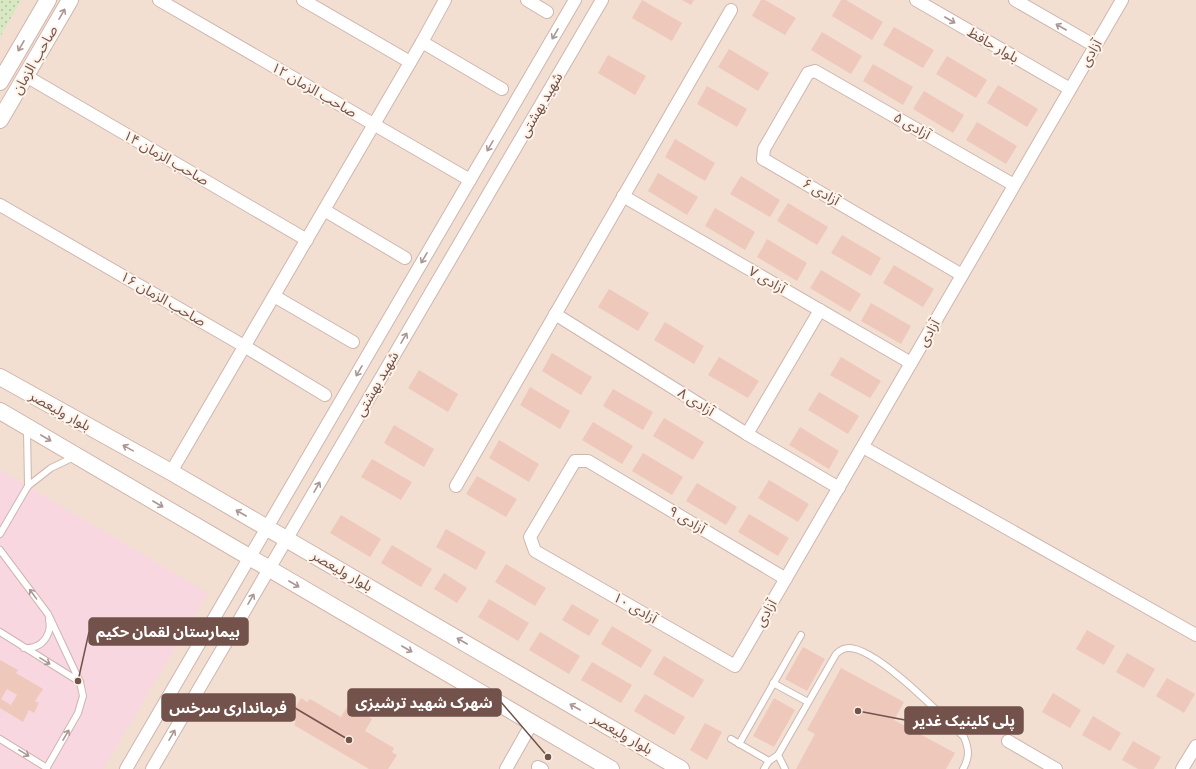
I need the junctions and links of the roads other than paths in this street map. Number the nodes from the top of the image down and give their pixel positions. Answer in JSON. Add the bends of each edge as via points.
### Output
{"nodes":[{"id":1,"x":48,"y":0,"type":"edge"},
{"id":2,"x":70,"y":0,"type":"edge"},
{"id":3,"x":159,"y":0,"type":"edge"},
{"id":4,"x":303,"y":0,"type":"edge"},
{"id":5,"x":445,"y":0,"type":"edge"},
{"id":6,"x":527,"y":0,"type":"edge"},
{"id":7,"x":575,"y":0,"type":"edge"},
{"id":8,"x":602,"y":0,"type":"edge"},
{"id":9,"x":916,"y":0,"type":"edge"},
{"id":10,"x":1015,"y":0,"type":"edge"},
{"id":11,"x":1122,"y":0,"type":"edge"},
{"id":12,"x":731,"y":10,"type":"dead end"},
{"id":13,"x":547,"y":12,"type":"dead end"},
{"id":14,"x":422,"y":42,"type":"junction"},
{"id":15,"x":1095,"y":46,"type":"junction"},
{"id":16,"x":410,"y":62,"type":"junction"},
{"id":17,"x":808,"y":73,"type":"joint"},
{"id":18,"x":26,"y":76,"type":"junction"},
{"id":19,"x":0,"y":82,"type":"edge"},
{"id":20,"x":502,"y":89,"type":"dead end"},
{"id":21,"x":1070,"y":89,"type":"junction"},
{"id":22,"x":0,"y":120,"type":"edge"},
{"id":23,"x":374,"y":124,"type":"junction"},
{"id":24,"x":470,"y":180,"type":"junction"},
{"id":25,"x":1014,"y":185,"type":"junction"},
{"id":26,"x":623,"y":196,"type":"junction"},
{"id":27,"x":0,"y":205,"type":"edge"},
{"id":28,"x":324,"y":210,"type":"junction"},
{"id":29,"x":306,"y":240,"type":"junction"},
{"id":30,"x":405,"y":258,"type":"dead end"},
{"id":31,"x":962,"y":275,"type":"junction"},
{"id":32,"x":274,"y":296,"type":"junction"},
{"id":33,"x":820,"y":310,"type":"junction"},
{"id":34,"x":555,"y":314,"type":"junction"},
{"id":35,"x":352,"y":342,"type":"dead end"},
{"id":36,"x":244,"y":346,"type":"junction"},
{"id":37,"x":911,"y":363,"type":"junction"},
{"id":38,"x":0,"y":378,"type":"edge"},
{"id":39,"x":325,"y":395,"type":"dead end"},
{"id":40,"x":0,"y":411,"type":"edge"},
{"id":41,"x":27,"y":427,"type":"junction"},
{"id":42,"x":747,"y":434,"type":"junction"},
{"id":43,"x":863,"y":447,"type":"junction"},
{"id":44,"x":77,"y":456,"type":"junction"},
{"id":45,"x":171,"y":472,"type":"junction"},
{"id":46,"x":28,"y":486,"type":"junction"},
{"id":47,"x":456,"y":486,"type":"dead end"},
{"id":48,"x":839,"y":488,"type":"junction"},
{"id":49,"x":267,"y":528,"type":"junction"},
{"id":50,"x":0,"y":534,"type":"edge"},
{"id":51,"x":287,"y":539,"type":"junction"},
{"id":52,"x":0,"y":550,"type":"edge"},
{"id":53,"x":536,"y":551,"type":"joint"},
{"id":54,"x":250,"y":557,"type":"junction"},
{"id":55,"x":269,"y":569,"type":"junction"},
{"id":56,"x":786,"y":579,"type":"junction"},
{"id":57,"x":48,"y":614,"type":"junction"},
{"id":58,"x":0,"y":632,"type":"edge"},
{"id":59,"x":800,"y":635,"type":"dead end"},
{"id":60,"x":1196,"y":635,"type":"edge"},
{"id":61,"x":24,"y":648,"type":"junction"},
{"id":62,"x":736,"y":666,"type":"joint"},
{"id":63,"x":80,"y":682,"type":"junction"},
{"id":64,"x":773,"y":683,"type":"junction"},
{"id":65,"x":808,"y":702,"type":"junction"},
{"id":66,"x":532,"y":723,"type":"junction"},
{"id":67,"x":0,"y":739,"type":"edge"},
{"id":68,"x":731,"y":739,"type":"dead end"},
{"id":69,"x":1008,"y":741,"type":"dead end"},
{"id":70,"x":739,"y":744,"type":"junction"},
{"id":71,"x":1196,"y":746,"type":"edge"},
{"id":72,"x":778,"y":755,"type":"junction"},
{"id":73,"x":769,"y":761,"type":"junction"},
{"id":74,"x":47,"y":768,"type":"edge"},
{"id":75,"x":126,"y":769,"type":"edge"},
{"id":76,"x":152,"y":769,"type":"edge"},
{"id":77,"x":506,"y":769,"type":"edge"},
{"id":78,"x":612,"y":769,"type":"edge"},
{"id":79,"x":681,"y":769,"type":"edge"},
{"id":80,"x":764,"y":769,"type":"edge"},
{"id":81,"x":785,"y":769,"type":"edge"},
{"id":82,"x":963,"y":769,"type":"edge"},
{"id":83,"x":1056,"y":769,"type":"edge"},
{"id":84,"x":1182,"y":769,"type":"edge"}],
"edges":[{"from":1,"to":19,"type":"street","name":"صاحب الزمان","one_way":true},
{"from":18,"to":2,"type":"street","name":"صاحب الزمان","one_way":true},
{"from":3,"to":23,"type":"street","name":"صاحب الزمان ۱۲"},
{"from":4,"to":16,"type":"street"},
{"from":5,"to":14,"type":"street"},
{"from":6,"to":13,"type":"street"},
{"from":7,"to":24,"type":"street","name":"شهید بهشتی","one_way":true},
{"from":51,"to":8,"type":"street","name":"شهید بهشتی","one_way":true},
{"from":9,"to":21,"type":"street","name":"بلوار حافظ","one_way":true},
{"from":15,"to":10,"type":"street","one_way":true},
{"from":11,"to":15,"type":"street","name":"آزادی"},
{"from":12,"to":26,"type":"street"},
{"from":14,"to":16,"type":"street"},
{"from":14,"to":20,"type":"street"},
{"from":15,"to":21,"type":"street","name":"آزادی"},
{"from":16,"to":23,"type":"street"},
{"from":17,"to":25,"type":"street","name":"آزادی ۵","via":[[815,71]]},
{"from":17,"to":31,"type":"street","name":"آزادی ۶","via":[[764,149],[764,159]]},
{"from":18,"to":22,"type":"street","name":"صاحب الزمان"},
{"from":18,"to":29,"type":"street","name":"صاحب الزمان ۱۴"},
{"from":21,"to":25,"type":"street","name":"آزادی"},
{"from":23,"to":24,"type":"street","name":"صاحب الزمان ۱۲"},
{"from":23,"to":28,"type":"street"},
{"from":24,"to":49,"type":"street","name":"شهید بهشتی","one_way":true},
{"from":25,"to":31,"type":"street","name":"آزادی"},
{"from":26,"to":33,"type":"street","name":"آزادی ۷"},
{"from":26,"to":34,"type":"street"},
{"from":27,"to":36,"type":"street","name":"صاحب الزمان ۱۶"},
{"from":28,"to":29,"type":"street"},
{"from":28,"to":30,"type":"street"},
{"from":29,"to":32,"type":"street"},
{"from":31,"to":37,"type":"street","name":"آزادی"},
{"from":32,"to":35,"type":"street"},
{"from":32,"to":36,"type":"street"},
{"from":33,"to":37,"type":"street","name":"آزادی ۷"},
{"from":33,"to":42,"type":"street"},
{"from":34,"to":42,"type":"street","name":"آزادی ۸"},
{"from":34,"to":47,"type":"street"},
{"from":36,"to":39,"type":"street","name":"صاحب الزمان ۱۶"},
{"from":36,"to":45,"type":"street"},
{"from":37,"to":43,"type":"street","name":"آزادی"},
{"from":45,"to":38,"type":"street","name":"بلوار ولیعصر","one_way":true},
{"from":40,"to":41,"type":"street"},
{"from":41,"to":44,"type":"street","one_way":true},
{"from":41,"to":46,"type":"lane"},
{"from":42,"to":48,"type":"street","name":"آزادی ۸"},
{"from":43,"to":48,"type":"street","name":"آزادی"},
{"from":43,"to":60,"type":"street"},
{"from":44,"to":46,"type":"lane","via":[[51,468]]},
{"from":44,"to":54,"type":"street","one_way":true},
{"from":49,"to":45,"type":"street","name":"بلوار ولیعصر","one_way":true},
{"from":46,"to":50,"type":"lane"},
{"from":48,"to":56,"type":"street","name":"آزادی"},
{"from":49,"to":51,"type":"street","name":"بلوار ولیعصر"},
{"from":49,"to":54,"type":"street","name":"شهید بهشتی"},
{"from":51,"to":55,"type":"street","name":"شهید بهشتی"},
{"from":79,"to":51,"type":"street","name":"بلوار ولیعصر","one_way":true},
{"from":57,"to":52,"type":"lane","one_way":true},
{"from":53,"to":56,"type":"street","name":"آزادی ۹","via":[[530,537],[576,461],[588,461]]},
{"from":53,"to":62,"type":"street","name":"آزادی ۱۰"},
{"from":54,"to":55,"type":"street"},
{"from":54,"to":75,"type":"street","name":"شهید بهشتی"},
{"from":55,"to":66,"type":"street","one_way":true},
{"from":76,"to":55,"type":"street","name":"شهید بهشتی","one_way":true},
{"from":56,"to":62,"type":"street","name":"آزادی"},
{"from":57,"to":61,"type":"lane","via":[[50,624],[43,642],[34,647]]},
{"from":57,"to":63,"type":"lane"},
{"from":58,"to":61,"type":"lane"},
{"from":59,"to":64,"type":"lane"},
{"from":61,"to":63,"type":"lane","one_way":true},
{"from":74,"to":63,"type":"lane","one_way":true,"via":[[78,713],[83,696]]},
{"from":64,"to":65,"type":"lane"},
{"from":64,"to":70,"type":"lane"},
{"from":65,"to":72,"type":"lane"},
{"from":65,"to":82,"type":"lane","via":[[836,654],[843,648],[869,654],[910,685],[964,737],[969,756]]},
{"from":66,"to":77,"type":"street"},
{"from":66,"to":78,"type":"street"},
{"from":67,"to":74,"type":"lane","one_way":true},
{"from":68,"to":70,"type":"lane"},
{"from":69,"to":83,"type":"street"},
{"from":70,"to":73,"type":"lane"},
{"from":71,"to":84,"type":"street"},
{"from":72,"to":73,"type":"lane"},
{"from":72,"to":81,"type":"lane"},
{"from":73,"to":80,"type":"lane"}]}
